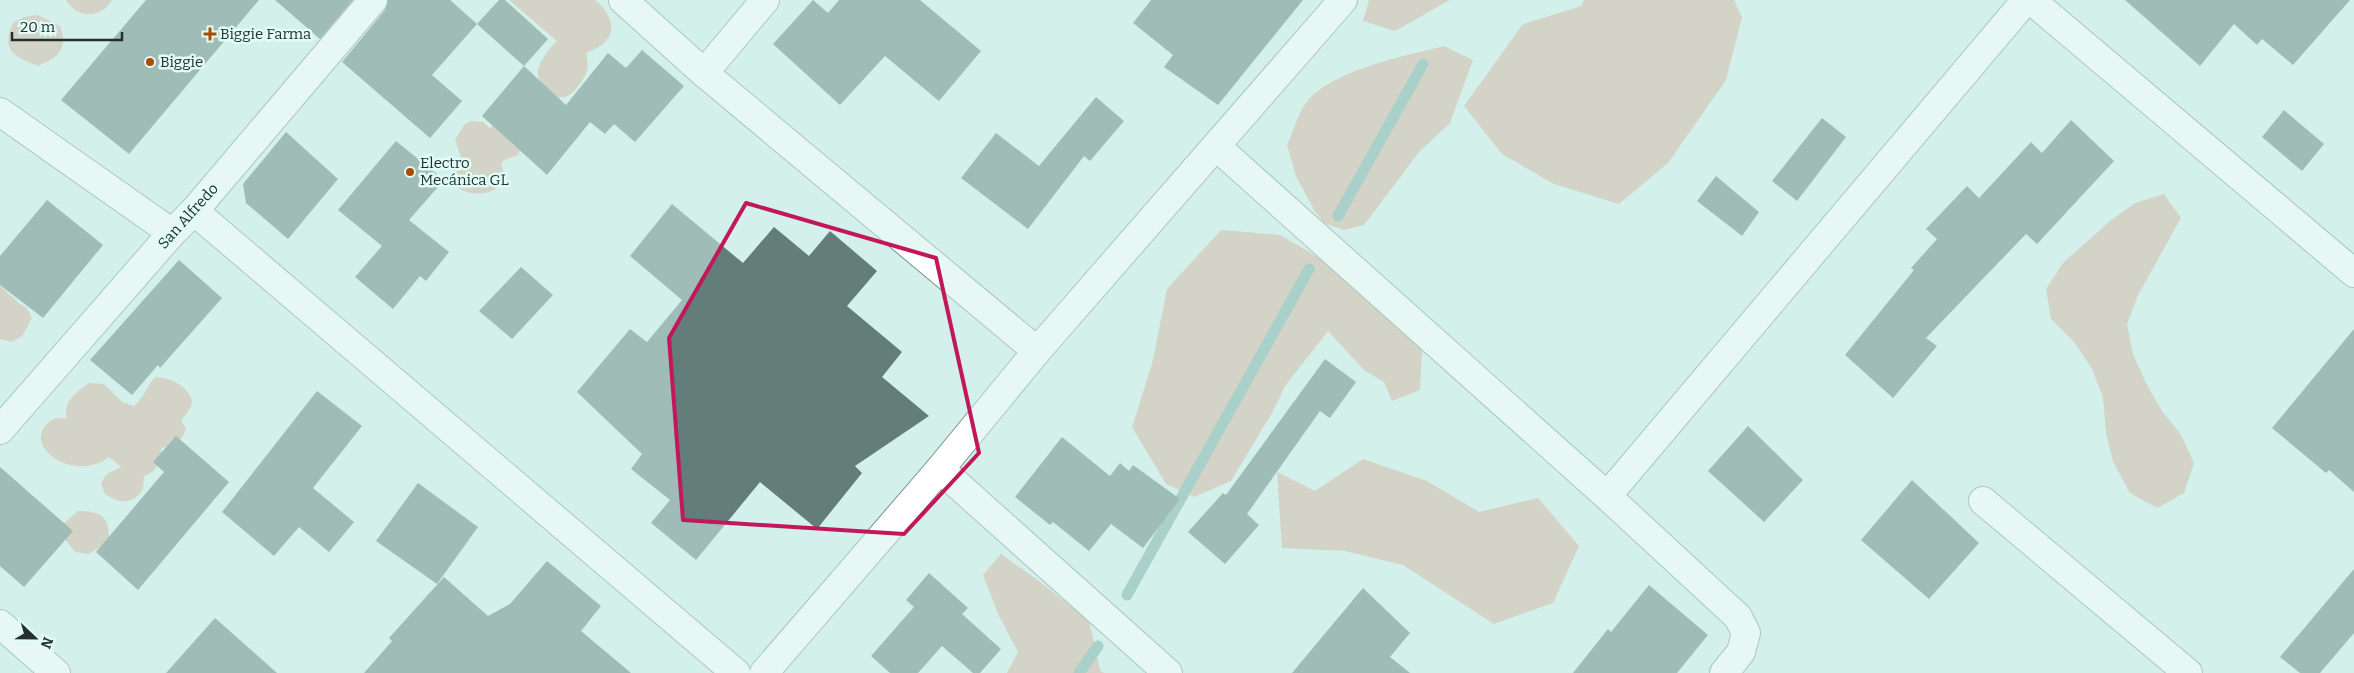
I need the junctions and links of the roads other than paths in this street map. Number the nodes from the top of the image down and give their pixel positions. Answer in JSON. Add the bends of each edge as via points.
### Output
{"nodes":[{"id":1,"x":373,"y":0,"type":"edge"},
{"id":2,"x":623,"y":0,"type":"edge"},
{"id":3,"x":766,"y":0,"type":"edge"},
{"id":4,"x":1343,"y":0,"type":"edge"},
{"id":5,"x":2026,"y":0,"type":"edge"},
{"id":6,"x":2031,"y":0,"type":"edge"},
{"id":7,"x":704,"y":73,"type":"junction"},
{"id":8,"x":0,"y":112,"type":"edge"},
{"id":9,"x":1217,"y":147,"type":"junction"},
{"id":10,"x":194,"y":210,"type":"junction"},
{"id":11,"x":172,"y":233,"type":"junction"},
{"id":12,"x":2354,"y":273,"type":"edge"},
{"id":13,"x":1037,"y":351,"type":"junction"},
{"id":14,"x":0,"y":430,"type":"edge"},
{"id":15,"x":940,"y":469,"type":"junction"},
{"id":16,"x":1607,"y":496,"type":"junction"},
{"id":17,"x":1983,"y":500,"type":"dead end"},
{"id":18,"x":0,"y":624,"type":"edge"},
{"id":19,"x":56,"y":673,"type":"edge"},
{"id":20,"x":736,"y":673,"type":"edge"},
{"id":21,"x":764,"y":673,"type":"edge"},
{"id":22,"x":1168,"y":673,"type":"edge"},
{"id":23,"x":1724,"y":673,"type":"edge"},
{"id":24,"x":2188,"y":673,"type":"edge"}],
"edges":[{"from":1,"to":10,"type":"street","name":"San Alfredo"},
{"from":2,"to":7,"type":"street"},
{"from":3,"to":7,"type":"street"},
{"from":4,"to":9,"type":"street"},
{"from":5,"to":16,"type":"street"},
{"from":6,"to":12,"type":"street"},
{"from":7,"to":13,"type":"street"},
{"from":8,"to":11,"type":"street"},
{"from":9,"to":13,"type":"street"},
{"from":9,"to":16,"type":"street"},
{"from":10,"to":11,"type":"street","name":"San Alfredo"},
{"from":10,"to":20,"type":"street"},
{"from":11,"to":14,"type":"street","name":"San Alfredo"},
{"from":13,"to":15,"type":"street"},
{"from":15,"to":21,"type":"street"},
{"from":15,"to":22,"type":"street"},
{"from":16,"to":23,"type":"street","via":[[1738,617],[1746,634],[1741,652]]},
{"from":17,"to":24,"type":"street"},
{"from":18,"to":19,"type":"street"}]}
